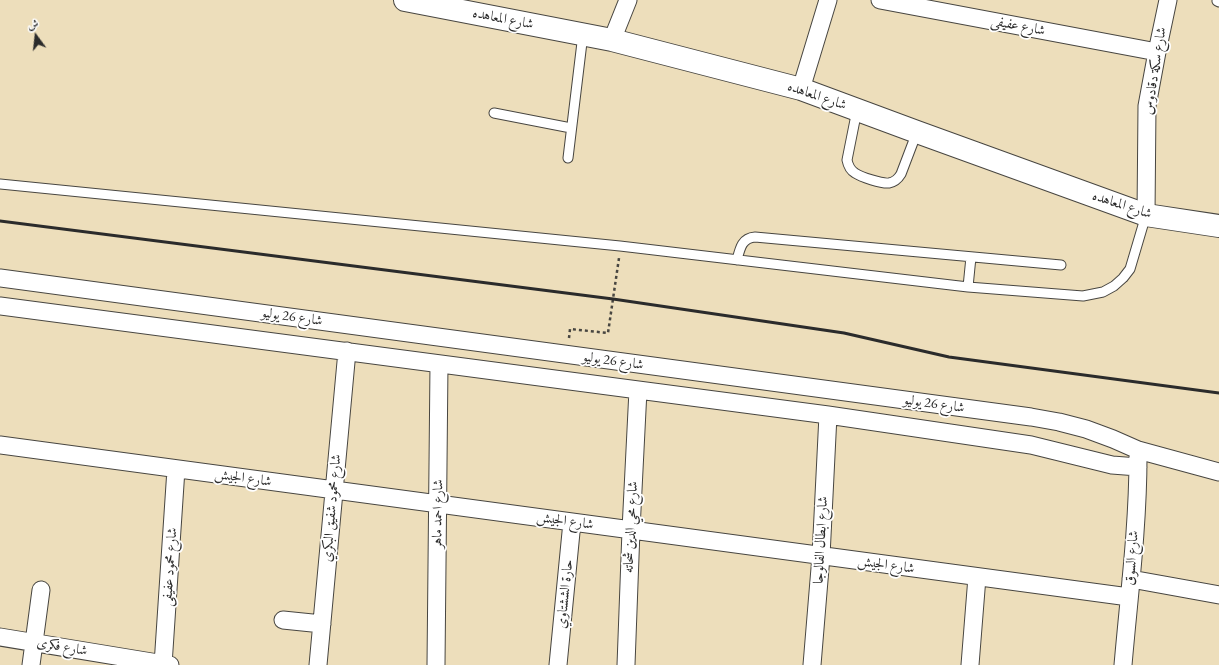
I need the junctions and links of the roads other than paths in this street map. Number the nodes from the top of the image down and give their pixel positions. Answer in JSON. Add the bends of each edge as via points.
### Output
{"nodes":[{"id":1,"x":405,"y":0,"type":"edge"},
{"id":2,"x":628,"y":0,"type":"edge"},
{"id":3,"x":828,"y":0,"type":"edge"},
{"id":4,"x":880,"y":0,"type":"edge"},
{"id":5,"x":1165,"y":1,"type":"edge"},
{"id":6,"x":583,"y":34,"type":"junction"},
{"id":7,"x":612,"y":40,"type":"junction"},
{"id":8,"x":1157,"y":52,"type":"junction"},
{"id":9,"x":801,"y":89,"type":"junction"},
{"id":10,"x":857,"y":110,"type":"junction"},
{"id":11,"x":494,"y":113,"type":"dead end"},
{"id":12,"x":571,"y":128,"type":"junction"},
{"id":13,"x":917,"y":132,"type":"junction"},
{"id":14,"x":568,"y":158,"type":"dead end"},
{"id":15,"x":0,"y":184,"type":"edge"},
{"id":16,"x":1146,"y":215,"type":"junction"},
{"id":17,"x":1219,"y":226,"type":"edge"},
{"id":18,"x":971,"y":256,"type":"junction"},
{"id":19,"x":737,"y":260,"type":"junction"},
{"id":20,"x":1061,"y":265,"type":"dead end"},
{"id":21,"x":0,"y":278,"type":"edge"},
{"id":22,"x":968,"y":287,"type":"junction"},
{"id":23,"x":0,"y":306,"type":"edge"},
{"id":24,"x":347,"y":351,"type":"junction"},
{"id":25,"x":439,"y":364,"type":"junction"},
{"id":26,"x":638,"y":390,"type":"junction"},
{"id":27,"x":828,"y":415,"type":"junction"},
{"id":28,"x":0,"y":445,"type":"edge"},
{"id":29,"x":1138,"y":459,"type":"junction"},
{"id":30,"x":176,"y":469,"type":"junction"},
{"id":31,"x":1219,"y":472,"type":"edge"},
{"id":32,"x":333,"y":490,"type":"junction"},
{"id":33,"x":438,"y":504,"type":"junction"},
{"id":34,"x":572,"y":522,"type":"junction"},
{"id":35,"x":631,"y":530,"type":"junction"},
{"id":36,"x":821,"y":556,"type":"junction"},
{"id":37,"x":977,"y":577,"type":"junction"},
{"id":38,"x":1131,"y":579,"type":"junction"},
{"id":39,"x":41,"y":590,"type":"dead end"},
{"id":40,"x":1219,"y":595,"type":"edge"},
{"id":41,"x":1129,"y":597,"type":"junction"},
{"id":42,"x":283,"y":620,"type":"dead end"},
{"id":43,"x":322,"y":624,"type":"junction"},
{"id":44,"x":0,"y":637,"type":"edge"},
{"id":45,"x":34,"y":642,"type":"junction"},
{"id":46,"x":31,"y":665,"type":"edge"},
{"id":47,"x":166,"y":665,"type":"edge"},
{"id":48,"x":318,"y":665,"type":"edge"},
{"id":49,"x":436,"y":665,"type":"edge"},
{"id":50,"x":558,"y":665,"type":"edge"},
{"id":51,"x":626,"y":665,"type":"edge"},
{"id":52,"x":812,"y":665,"type":"edge"},
{"id":53,"x":970,"y":665,"type":"edge"},
{"id":54,"x":1123,"y":665,"type":"edge"}],
"edges":[{"from":1,"to":6,"type":"main road","name":"شارع المعاهده"},
{"from":2,"to":7,"type":"street"},
{"from":3,"to":9,"type":"street"},
{"from":4,"to":8,"type":"street","name":"شارع عفيفى"},
{"from":5,"to":8,"type":"street","name":"شارع سكة دقادوس"},
{"from":6,"to":7,"type":"main road","name":"شارع المعاهده"},
{"from":6,"to":12,"type":"lane"},
{"from":7,"to":9,"type":"main road","name":"شارع المعاهده"},
{"from":8,"to":16,"type":"street","name":"شارع سكة دقادوس","via":[[1147,106]]},
{"from":9,"to":10,"type":"main road","name":"شارع المعاهده"},
{"from":10,"to":13,"type":"main road","name":"شارع المعاهده"},
{"from":10,"to":13,"type":"lane","via":[[847,160],[856,174],[888,183],[898,179]]},
{"from":11,"to":12,"type":"lane"},
{"from":12,"to":14,"type":"lane"},
{"from":13,"to":16,"type":"main road","name":"شارع المعاهده"},
{"from":15,"to":19,"type":"lane"},
{"from":16,"to":17,"type":"main road","name":"شارع المعاهده"},
{"from":16,"to":22,"type":"lane","via":[[1130,269],[1114,286],[1103,292],[1084,296]]},
{"from":18,"to":19,"type":"lane","via":[[750,237],[742,244]]},
{"from":18,"to":20,"type":"lane"},
{"from":18,"to":22,"type":"lane"},
{"from":19,"to":22,"type":"lane"},
{"from":21,"to":29,"type":"street","name":"شارع 26 يوليو","via":[[1032,417],[1086,429],[1113,439]]},
{"from":23,"to":24,"type":"street","name":"شارع 26 يوليو"},
{"from":24,"to":25,"type":"street","name":"شارع 26 يوليو"},
{"from":24,"to":32,"type":"street","name":"شارع محمود شفيق البكري"},
{"from":25,"to":26,"type":"street","name":"شارع 26 يوليو"},
{"from":25,"to":33,"type":"street","name":"شارع احمد ماهر"},
{"from":26,"to":27,"type":"street","name":"شارع 26 يوليو"},
{"from":26,"to":35,"type":"street","name":"شارع محي الدين شحاته"},
{"from":27,"to":29,"type":"street","name":"شارع 26 يوليو","via":[[1032,445],[1112,465]]},
{"from":27,"to":36,"type":"street","name":"شارع ابطال الفالوجا"},
{"from":28,"to":30,"type":"street","name":"شارع الجيش"},
{"from":29,"to":31,"type":"street","name":"شارع 26 يوليو"},
{"from":29,"to":38,"type":"street","name":"شارع السوق"},
{"from":30,"to":32,"type":"street","name":"شارع الجيش"},
{"from":30,"to":47,"type":"street","name":"شارع محمود عفيفى"},
{"from":32,"to":33,"type":"street","name":"شارع الجيش"},
{"from":32,"to":43,"type":"street","name":"شارع محمود شفيق البكري"},
{"from":33,"to":34,"type":"street","name":"شارع الجيش"},
{"from":33,"to":49,"type":"street","name":"شارع احمد ماهر"},
{"from":34,"to":35,"type":"street","name":"شارع الجيش"},
{"from":34,"to":50,"type":"street","name":"حارة الششتاوي"},
{"from":35,"to":36,"type":"street","name":"شارع الجيش"},
{"from":35,"to":51,"type":"street","name":"شارع محي الدين شحاته"},
{"from":36,"to":37,"type":"street","name":"شارع الجيش"},
{"from":36,"to":52,"type":"street","name":"شارع ابطال الفالوجا"},
{"from":37,"to":41,"type":"street","name":"شارع الجيش"},
{"from":37,"to":53,"type":"street"},
{"from":38,"to":40,"type":"street"},
{"from":38,"to":41,"type":"street","name":"شارع السوق"},
{"from":39,"to":45,"type":"street"},
{"from":41,"to":54,"type":"street","name":"شارع السوق"},
{"from":42,"to":43,"type":"street"},
{"from":43,"to":48,"type":"street","name":"شارع محمود شفيق البكري"},
{"from":44,"to":45,"type":"street","name":"شارع فكرى"},
{"from":45,"to":46,"type":"street"},
{"from":45,"to":47,"type":"street","name":"شارع فكرى"}]}
